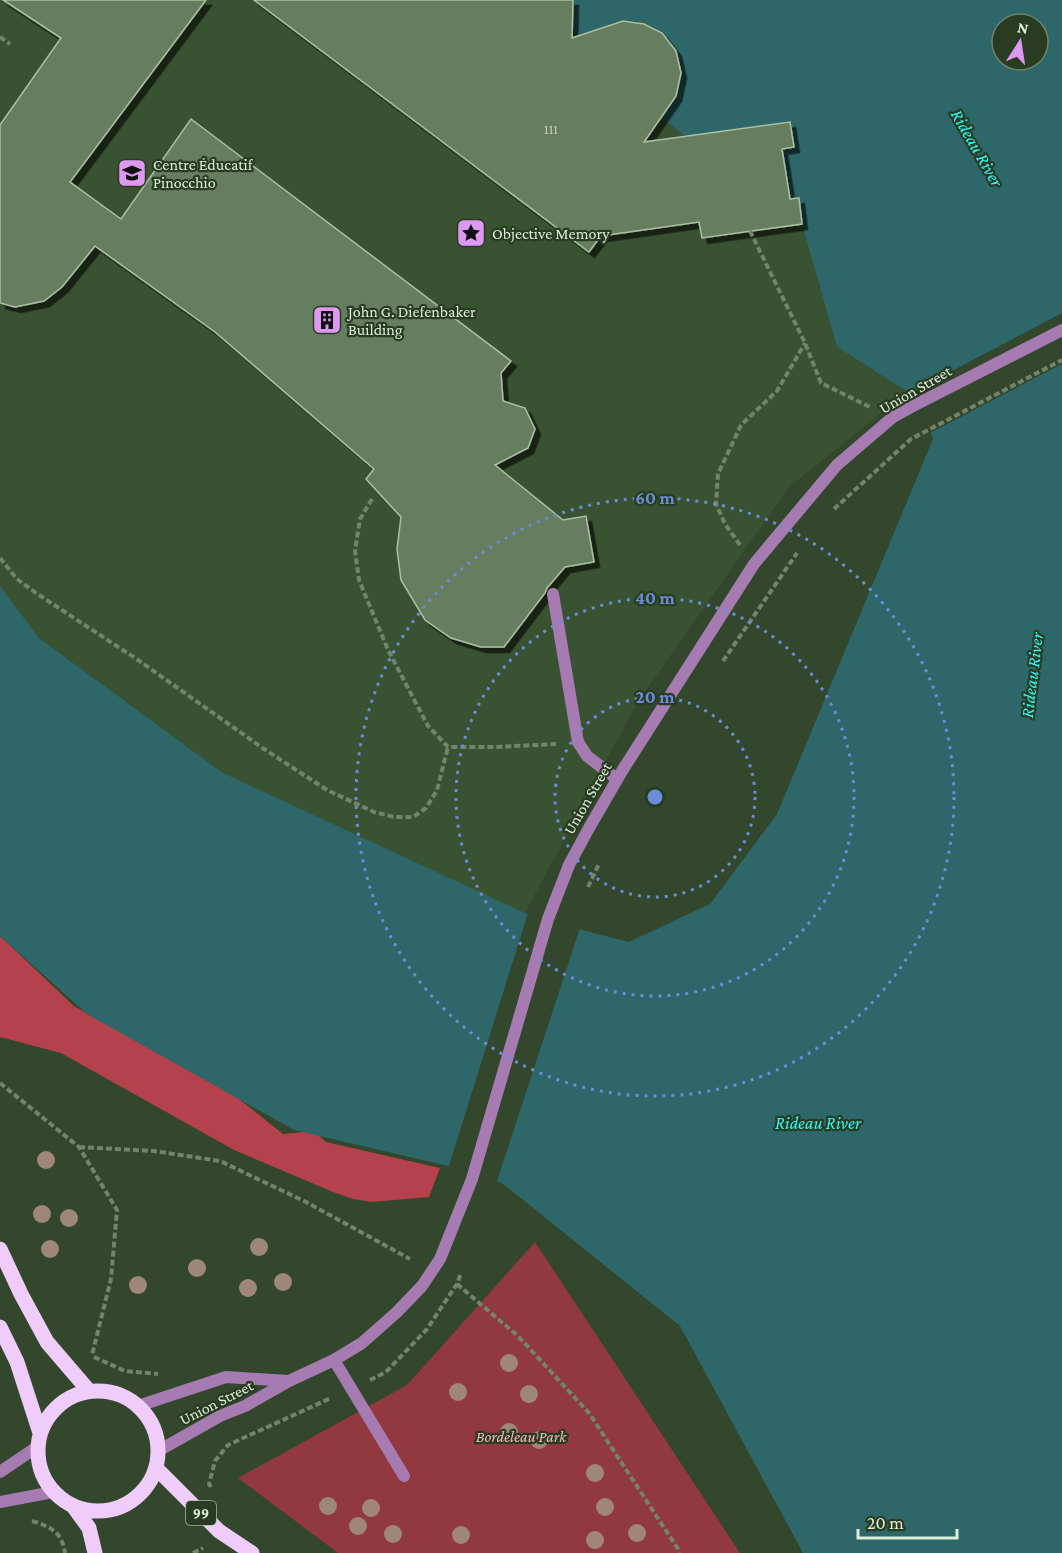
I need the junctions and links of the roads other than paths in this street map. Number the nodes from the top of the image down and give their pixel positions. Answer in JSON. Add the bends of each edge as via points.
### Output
{"nodes":[{"id":1,"x":1062,"y":330,"type":"edge"},
{"id":2,"x":553,"y":594,"type":"dead end"},
{"id":3,"x":617,"y":779,"type":"junction"},
{"id":4,"x":0,"y":1249,"type":"edge"},
{"id":5,"x":0,"y":1327,"type":"edge"},
{"id":6,"x":334,"y":1360,"type":"junction"},
{"id":7,"x":289,"y":1381,"type":"junction"},
{"id":8,"x":89,"y":1391,"type":"junction"},
{"id":9,"x":138,"y":1406,"type":"junction"},
{"id":10,"x":39,"y":1440,"type":"junction"},
{"id":11,"x":158,"y":1451,"type":"junction"},
{"id":12,"x":156,"y":1468,"type":"junction"},
{"id":13,"x":0,"y":1473,"type":"edge"},
{"id":14,"x":404,"y":1476,"type":"dead end"},
{"id":15,"x":53,"y":1492,"type":"junction"},
{"id":16,"x":0,"y":1502,"type":"edge"},
{"id":17,"x":74,"y":1506,"type":"junction"},
{"id":18,"x":95,"y":1553,"type":"edge"},
{"id":19,"x":252,"y":1553,"type":"edge"}],
"edges":[{"from":1,"to":3,"type":"street","name":"Union Street","via":[[893,417],[837,465],[754,564]]},
{"from":2,"to":3,"type":"street","via":[[578,742],[587,756]]},
{"from":3,"to":6,"type":"street","name":"Union Street","via":[[569,865],[548,919],[472,1179],[440,1259],[422,1286],[397,1312],[362,1343]]},
{"from":4,"to":8,"type":"main road","via":[[47,1342]]},
{"from":5,"to":10,"type":"main road","via":[[16,1362]]},
{"from":6,"to":7,"type":"street","name":"Union Street"},
{"from":6,"to":14,"type":"street"},
{"from":7,"to":9,"type":"street","name":"Union Street","via":[[226,1377]]},
{"from":7,"to":11,"type":"street","name":"Union Street"},
{"from":8,"to":9,"type":"main road","via":[[121,1396]]},
{"from":8,"to":10,"type":"main road","via":[[64,1401],[54,1410],[45,1421]]},
{"from":9,"to":11,"type":"main road","via":[[156,1434]]},
{"from":10,"to":13,"type":"street"},
{"from":10,"to":15,"type":"main road","via":[[41,1471]]},
{"from":11,"to":12,"type":"main road"},
{"from":12,"to":17,"type":"main road","via":[[141,1494],[129,1503],[101,1512]]},
{"from":12,"to":19,"type":"main road","number":"99","via":[[219,1531]]},
{"from":15,"to":16,"type":"street"},
{"from":15,"to":17,"type":"main road"},
{"from":17,"to":18,"type":"main road","via":[[88,1528]]}]}
